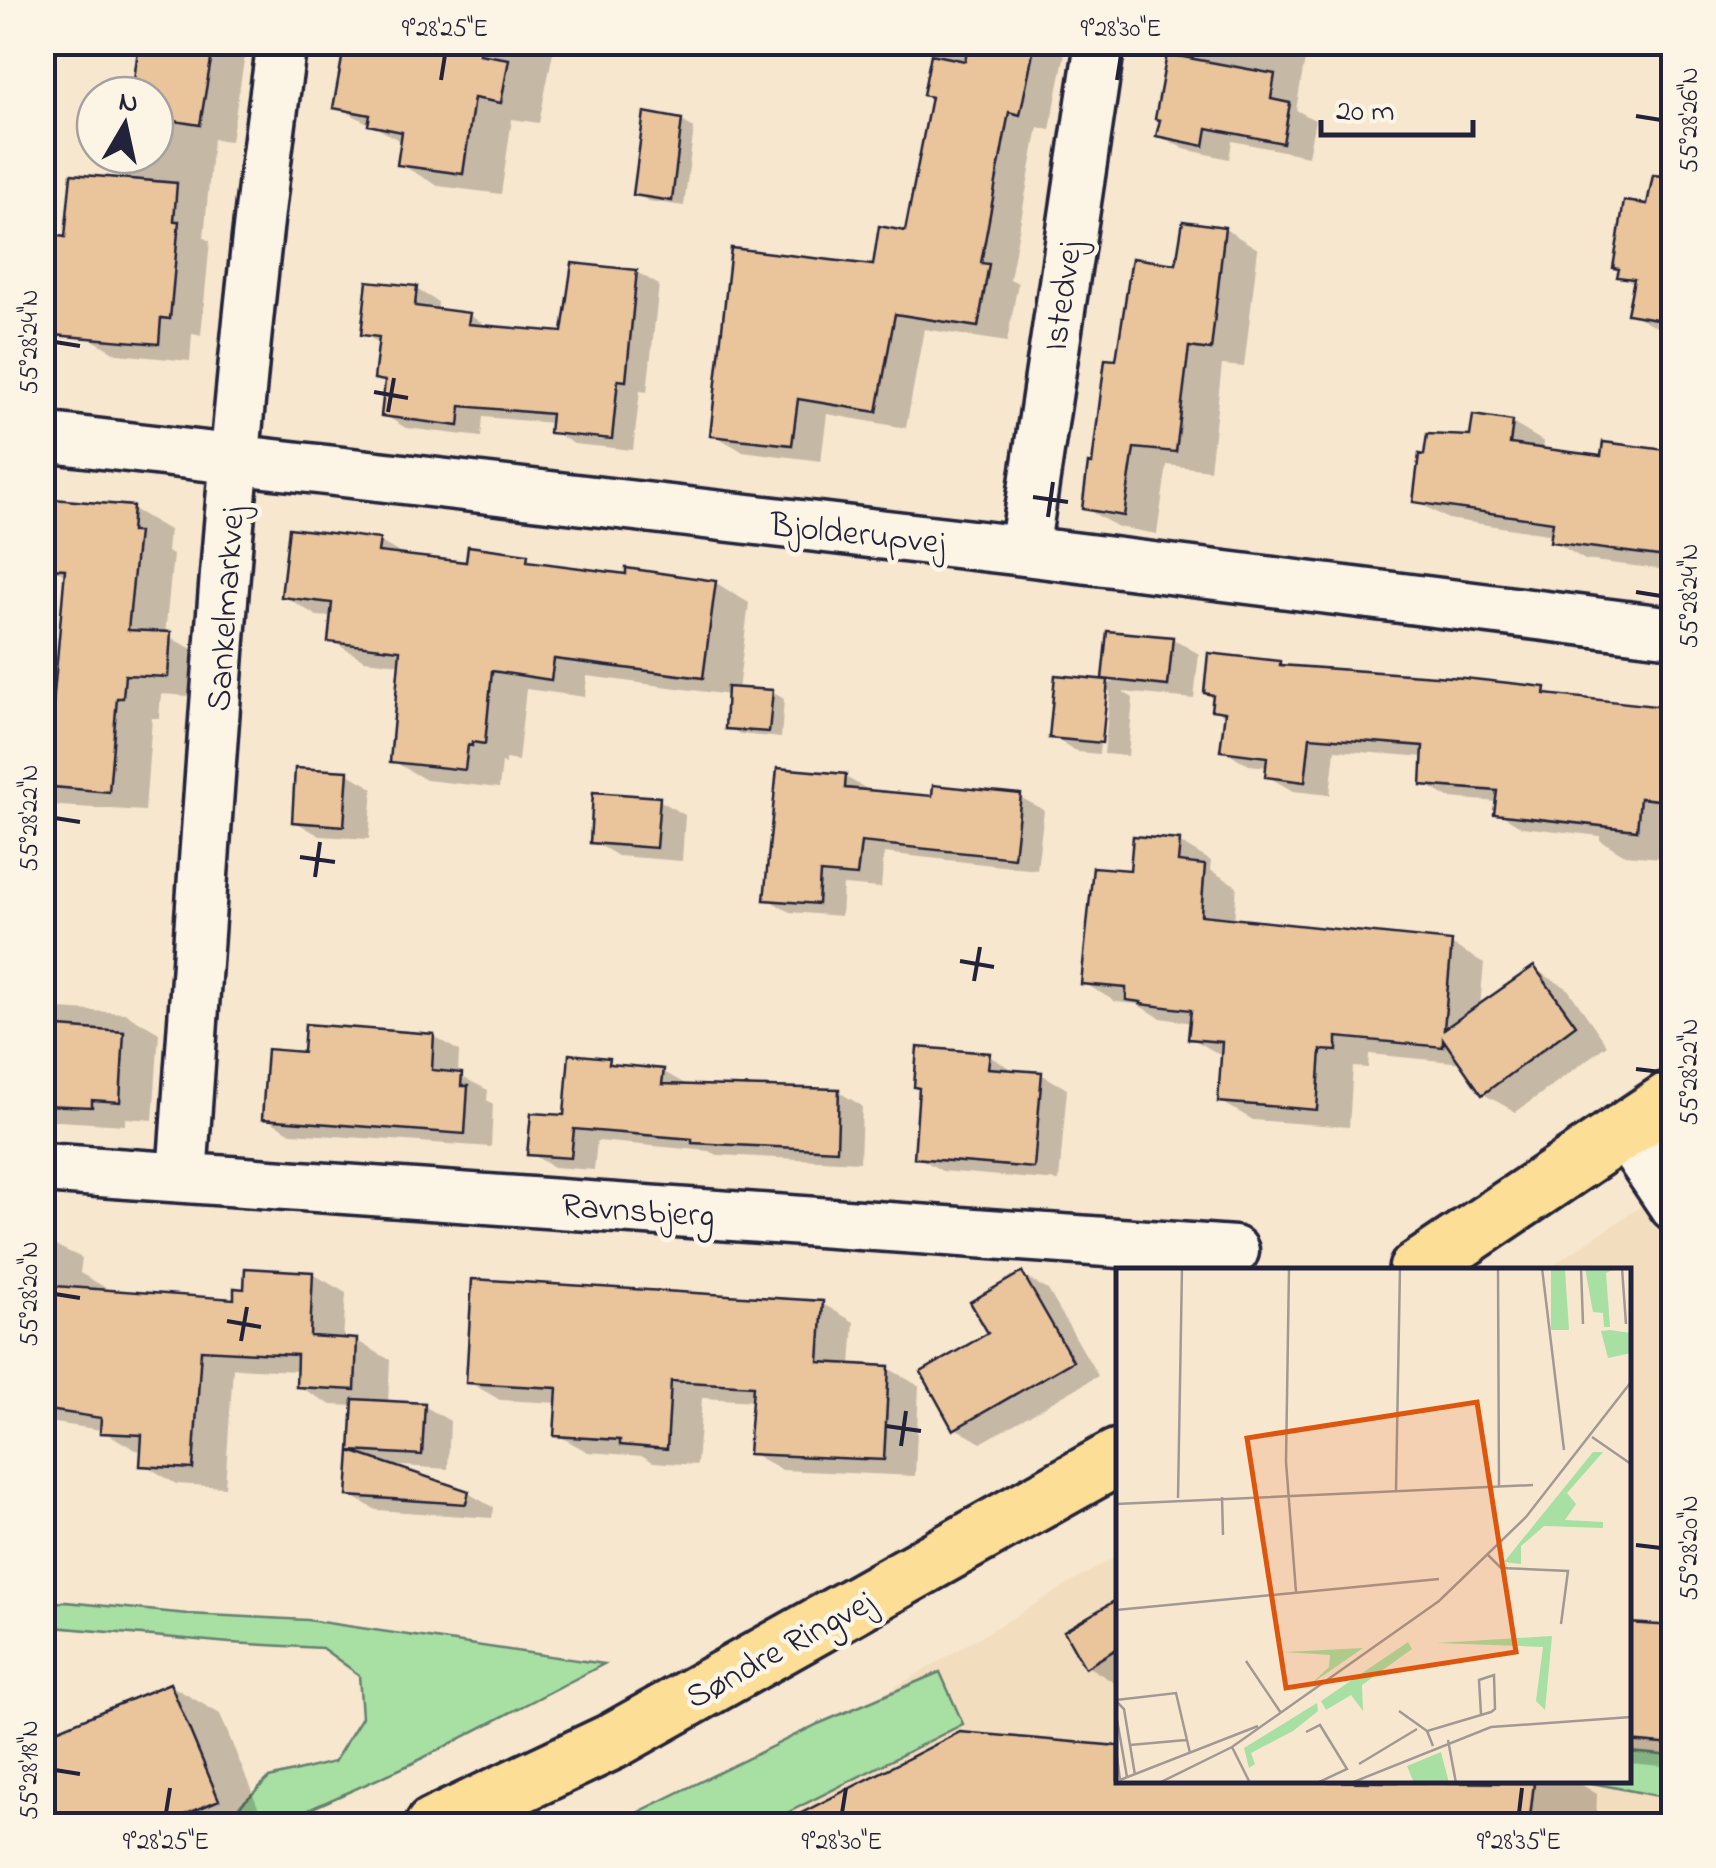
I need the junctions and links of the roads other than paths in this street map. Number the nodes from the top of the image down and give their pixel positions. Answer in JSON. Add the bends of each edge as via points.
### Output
{"nodes":[{"id":1,"x":282,"y":42,"type":"edge"},
{"id":2,"x":1100,"y":42,"type":"edge"},
{"id":3,"x":42,"y":437,"type":"edge"},
{"id":4,"x":235,"y":461,"type":"junction"},
{"id":5,"x":1024,"y":550,"type":"junction"},
{"id":6,"x":1674,"y":632,"type":"edge"},
{"id":7,"x":1674,"y":1098,"type":"edge"},
{"id":8,"x":1625,"y":1133,"type":"junction"},
{"id":9,"x":42,"y":1168,"type":"edge"},
{"id":10,"x":182,"y":1176,"type":"junction"},
{"id":11,"x":1674,"y":1206,"type":"edge"},
{"id":12,"x":1234,"y":1250,"type":"dead end"},
{"id":13,"x":1420,"y":1268,"type":"edge"},
{"id":14,"x":1116,"y":1458,"type":"edge"},
{"id":15,"x":432,"y":1826,"type":"edge"}],
"edges":[{"from":1,"to":4,"type":"street","name":"Sankelmarkvej","via":[[257,216]]},
{"from":2,"to":5,"type":"street","name":"Istedvej"},
{"from":3,"to":4,"type":"street","name":"Bjolderupvej"},
{"from":4,"to":5,"type":"street","name":"Bjolderupvej"},
{"from":4,"to":10,"type":"street","name":"Sankelmarkvej"},
{"from":5,"to":6,"type":"street","name":"Bjolderupvej"},
{"from":7,"to":8,"type":"main road"},
{"from":8,"to":11,"type":"street"},
{"from":8,"to":13,"type":"main road"},
{"from":9,"to":10,"type":"street","name":"Ravnsbjerg"},
{"from":10,"to":12,"type":"street","name":"Ravnsbjerg"},
{"from":14,"to":15,"type":"main road","name":"Søndre Ringvej","via":[[611,1742]]}]}
